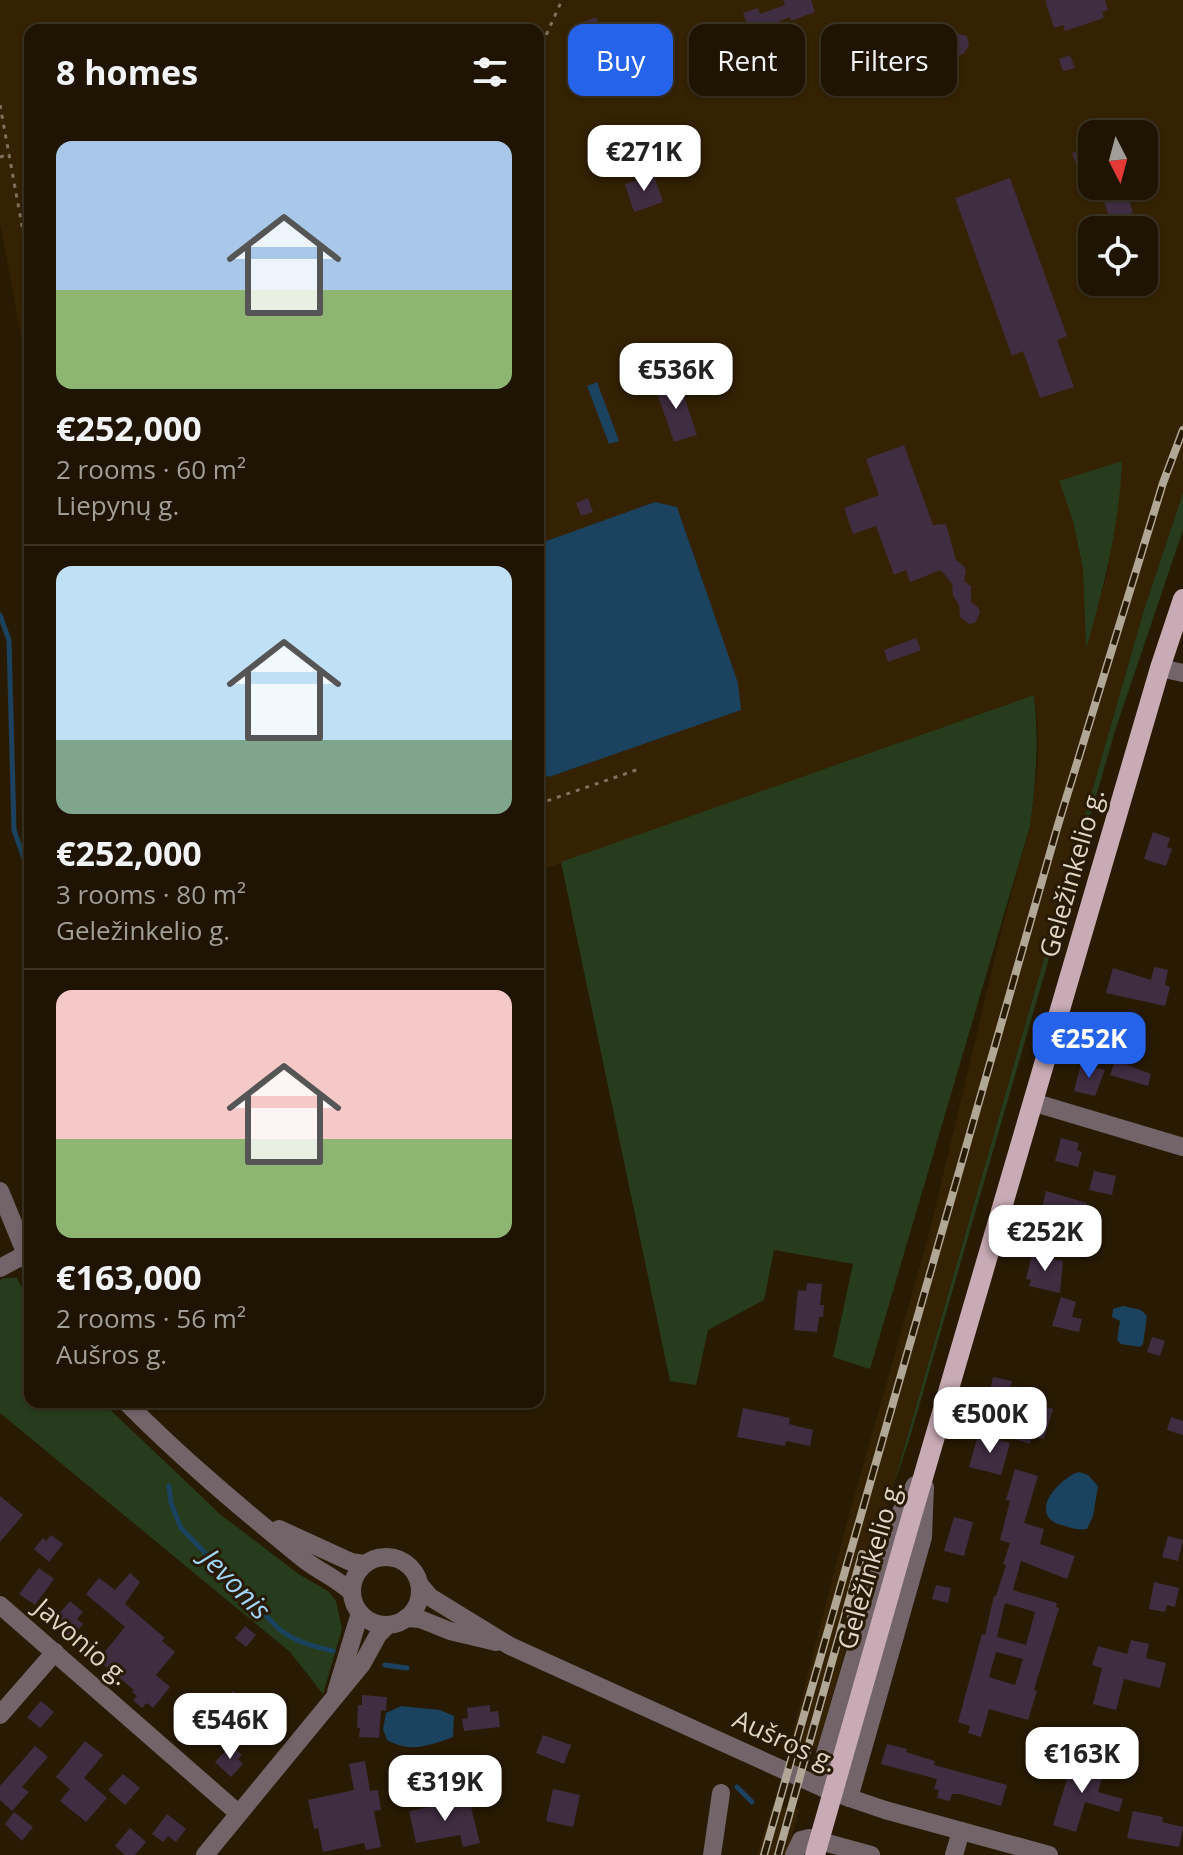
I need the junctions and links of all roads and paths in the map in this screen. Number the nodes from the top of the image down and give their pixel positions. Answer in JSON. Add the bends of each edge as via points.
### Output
{"nodes":[{"id":1,"x":562,"y":0,"type":"edge"},
{"id":2,"x":544,"y":40,"type":"edge"},
{"id":3,"x":0,"y":105,"type":"edge"},
{"id":4,"x":10,"y":154,"type":"junction"},
{"id":5,"x":0,"y":157,"type":"edge"},
{"id":6,"x":24,"y":235,"type":"edge"},
{"id":7,"x":1183,"y":599,"type":"edge"},
{"id":8,"x":1160,"y":668,"type":"junction"},
{"id":9,"x":1183,"y":673,"type":"edge"},
{"id":10,"x":642,"y":768,"type":"dead end"},
{"id":11,"x":544,"y":802,"type":"edge"},
{"id":12,"x":1032,"y":1102,"type":"junction"},
{"id":13,"x":1183,"y":1147,"type":"edge"},
{"id":14,"x":0,"y":1191,"type":"edge"},
{"id":15,"x":24,"y":1249,"type":"edge"},
{"id":16,"x":24,"y":1260,"type":"edge"},
{"id":17,"x":0,"y":1268,"type":"edge"},
{"id":18,"x":132,"y":1408,"type":"edge"},
{"id":19,"x":926,"y":1465,"type":"junction"},
{"id":20,"x":251,"y":1516,"type":"junction"},
{"id":21,"x":364,"y":1564,"type":"junction"},
{"id":22,"x":420,"y":1585,"type":"junction"},
{"id":23,"x":351,"y":1592,"type":"junction"},
{"id":24,"x":0,"y":1605,"type":"edge"},
{"id":25,"x":360,"y":1613,"type":"junction"},
{"id":26,"x":397,"y":1622,"type":"junction"},
{"id":27,"x":510,"y":1646,"type":"junction"},
{"id":28,"x":55,"y":1652,"type":"junction"},
{"id":29,"x":334,"y":1698,"type":"junction"},
{"id":30,"x":0,"y":1715,"type":"edge"},
{"id":31,"x":816,"y":1784,"type":"junction"},
{"id":32,"x":721,"y":1793,"type":"dead end"},
{"id":33,"x":849,"y":1798,"type":"junction"},
{"id":34,"x":238,"y":1813,"type":"junction"},
{"id":35,"x":961,"y":1831,"type":"junction"},
{"id":36,"x":205,"y":1855,"type":"edge"},
{"id":37,"x":712,"y":1855,"type":"edge"},
{"id":38,"x":794,"y":1855,"type":"edge"},
{"id":39,"x":815,"y":1855,"type":"edge"},
{"id":40,"x":871,"y":1855,"type":"edge"},
{"id":41,"x":954,"y":1855,"type":"edge"},
{"id":42,"x":1049,"y":1855,"type":"edge"}],
"edges":[{"from":1,"to":2,"type":"path"},
{"from":3,"to":4,"type":"path"},
{"from":4,"to":5,"type":"path"},
{"from":4,"to":6,"type":"path"},
{"from":7,"to":8,"type":"main road","name":"Geležinkelio g."},
{"from":8,"to":9,"type":"street"},
{"from":8,"to":12,"type":"main road","name":"Geležinkelio g."},
{"from":10,"to":11,"type":"path"},
{"from":12,"to":13,"type":"street"},
{"from":12,"to":19,"type":"main road","name":"Geležinkelio g."},
{"from":14,"to":15,"type":"street"},
{"from":16,"to":17,"type":"street"},
{"from":18,"to":20,"type":"street"},
{"from":19,"to":31,"type":"street","via":[[892,1529]]},
{"from":19,"to":33,"type":"street","via":[[923,1537]]},
{"from":19,"to":39,"type":"main road","name":"Geležinkelio g.","bridge":true},
{"from":20,"to":21,"type":"street"},
{"from":20,"to":23,"type":"street"},
{"from":21,"to":22,"type":"street","via":[[379,1557],[395,1558],[410,1567]]},
{"from":21,"to":23,"type":"street","via":[[354,1576]]},
{"from":22,"to":26,"type":"street","via":[[418,1603]]},
{"from":22,"to":27,"type":"street","name":"Aušros g.","via":[[430,1597]]},
{"from":23,"to":25,"type":"street"},
{"from":24,"to":28,"type":"street","name":"Javonio g."},
{"from":25,"to":26,"type":"street","via":[[373,1623]]},
{"from":25,"to":29,"type":"street"},
{"from":26,"to":27,"type":"street","name":"Aušros g.","via":[[420,1619]]},
{"from":26,"to":29,"type":"street","via":[[378,1635]]},
{"from":27,"to":31,"type":"street","name":"Aušros g."},
{"from":28,"to":30,"type":"street"},
{"from":28,"to":34,"type":"street","name":"Javonio g."},
{"from":29,"to":34,"type":"street"},
{"from":31,"to":33,"type":"street","name":"Aušros g."},
{"from":32,"to":37,"type":"street"},
{"from":33,"to":35,"type":"street","name":"Aušros g."},
{"from":34,"to":36,"type":"street"},
{"from":35,"to":41,"type":"street"},
{"from":35,"to":42,"type":"street","name":"Aušros g."},
{"from":38,"to":40,"type":"street","via":[[801,1840],[809,1838]]}]}
